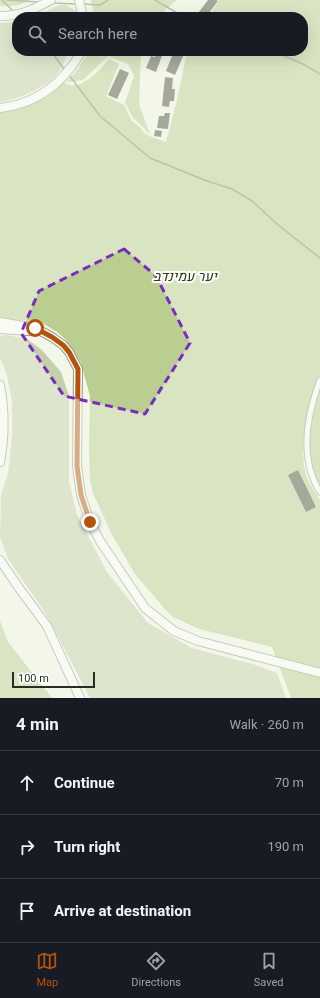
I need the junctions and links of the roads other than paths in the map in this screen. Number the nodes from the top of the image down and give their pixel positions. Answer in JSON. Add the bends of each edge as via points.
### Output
{"nodes":[{"id":1,"x":51,"y":0,"type":"edge"},
{"id":2,"x":71,"y":0,"type":"edge"},
{"id":3,"x":79,"y":3,"type":"edge"},
{"id":4,"x":38,"y":4,"type":"edge"},
{"id":5,"x":25,"y":12,"type":"edge"},
{"id":6,"x":12,"y":15,"type":"edge"},
{"id":7,"x":0,"y":16,"type":"edge"},
{"id":8,"x":78,"y":56,"type":"edge"},
{"id":9,"x":0,"y":108,"type":"edge"},
{"id":10,"x":0,"y":322,"type":"edge"},
{"id":11,"x":0,"y":329,"type":"edge"},
{"id":12,"x":78,"y":369,"type":"junction"},
{"id":13,"x":320,"y":380,"type":"edge"},
{"id":14,"x":0,"y":385,"type":"edge"},
{"id":15,"x":0,"y":462,"type":"edge"},
{"id":16,"x":320,"y":492,"type":"edge"},
{"id":17,"x":0,"y":560,"type":"edge"},
{"id":18,"x":320,"y":673,"type":"edge"},
{"id":19,"x":80,"y":698,"type":"edge"}],
"edges":[{"from":1,"to":4,"type":"main road"},
{"from":2,"to":3,"type":"main road"},
{"from":4,"to":5,"type":"main road"},
{"from":6,"to":7,"type":"main road"},
{"from":8,"to":9,"type":"main road","via":[[64,76],[40,96]]},
{"from":10,"to":12,"type":"main road","via":[[35,328],[52,337],[69,352]]},
{"from":11,"to":12,"type":"main road","via":[[39,334],[63,352]]},
{"from":12,"to":18,"type":"main road","via":[[77,466],[81,495],[100,541],[145,608],[174,631],[198,641]]},
{"from":13,"to":16,"type":"street","via":[[310,411],[308,437],[310,468]]},
{"from":14,"to":15,"type":"main road","via":[[4,404],[4,439]]},
{"from":17,"to":19,"type":"main road","via":[[47,626]]}]}
